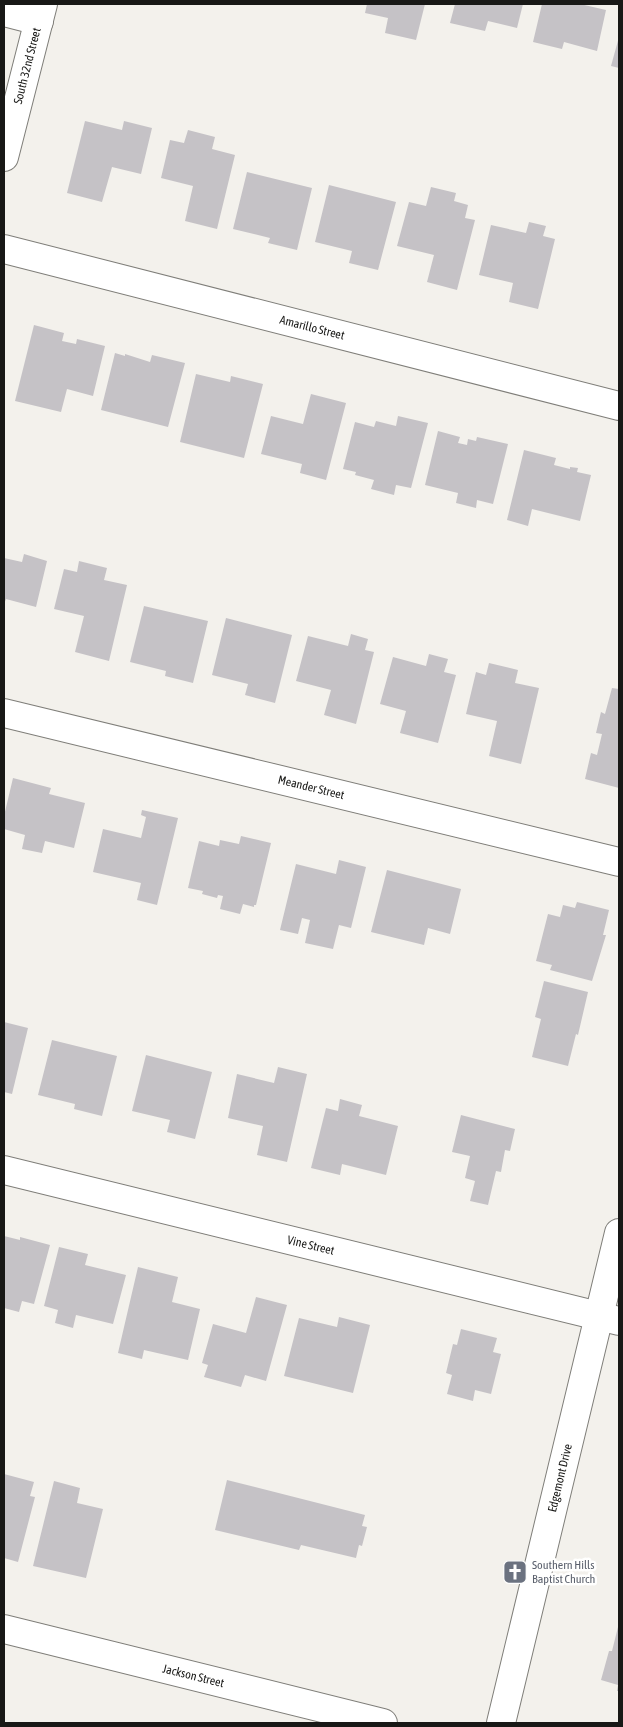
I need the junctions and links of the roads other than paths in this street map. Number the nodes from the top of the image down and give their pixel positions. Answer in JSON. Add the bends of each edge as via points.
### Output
{"nodes":[{"id":1,"x":4,"y":12,"type":"edge"},
{"id":2,"x":41,"y":12,"type":"edge"},
{"id":3,"x":4,"y":157,"type":"edge"},
{"id":4,"x":4,"y":249,"type":"edge"},
{"id":5,"x":619,"y":406,"type":"edge"},
{"id":6,"x":4,"y":713,"type":"edge"},
{"id":7,"x":619,"y":862,"type":"edge"},
{"id":8,"x":4,"y":1170,"type":"edge"},
{"id":9,"x":619,"y":1233,"type":"edge"},
{"id":10,"x":609,"y":1318,"type":"edge"},
{"id":11,"x":4,"y":1629,"type":"edge"},
{"id":12,"x":384,"y":1723,"type":"edge"},
{"id":13,"x":501,"y":1723,"type":"edge"}],
"edges":[{"from":1,"to":2,"type":"street"},
{"from":2,"to":3,"type":"street","name":"South 32nd Street"},
{"from":4,"to":5,"type":"street","name":"Amarillo Street"},
{"from":6,"to":7,"type":"street","name":"Meander Street"},
{"from":8,"to":10,"type":"street","name":"Vine Street"},
{"from":9,"to":10,"type":"street","name":"Edgemont Drive"},
{"from":10,"to":13,"type":"street","name":"Edgemont Drive"},
{"from":11,"to":12,"type":"street","name":"Jackson Street"}]}
